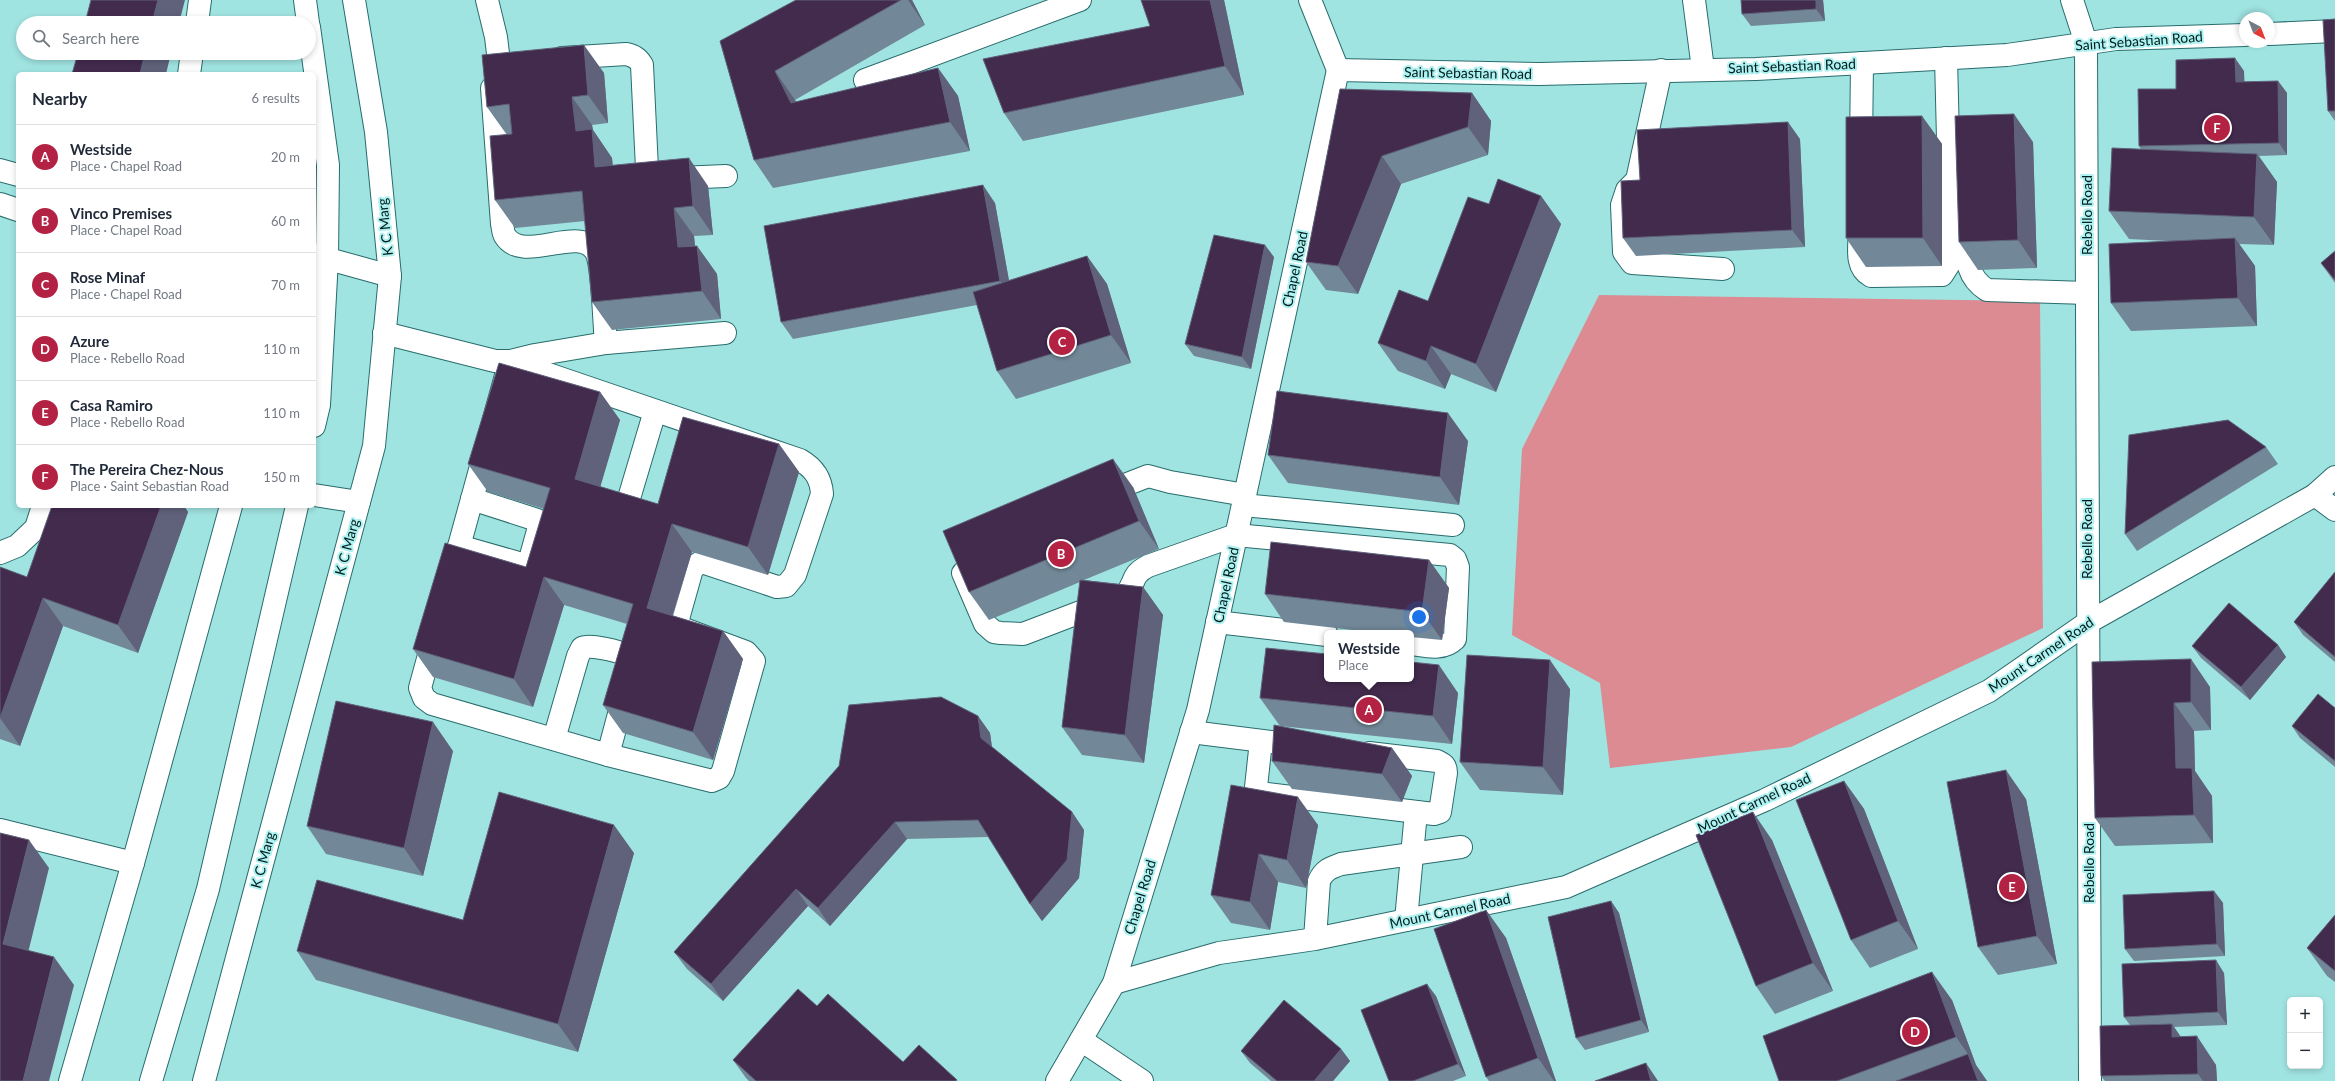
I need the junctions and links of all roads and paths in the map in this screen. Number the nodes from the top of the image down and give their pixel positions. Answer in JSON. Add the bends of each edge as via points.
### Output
{"nodes":[{"id":1,"x":200,"y":0,"type":"edge"},
{"id":2,"x":305,"y":0,"type":"edge"},
{"id":3,"x":354,"y":0,"type":"edge"},
{"id":4,"x":487,"y":0,"type":"edge"},
{"id":5,"x":1080,"y":0,"type":"edge"},
{"id":6,"x":1310,"y":0,"type":"edge"},
{"id":7,"x":1694,"y":0,"type":"edge"},
{"id":8,"x":2072,"y":0,"type":"edge"},
{"id":9,"x":198,"y":16,"type":"edge"},
{"id":10,"x":307,"y":16,"type":"edge"},
{"id":11,"x":2335,"y":31,"type":"edge"},
{"id":12,"x":2275,"y":34,"type":"edge"},
{"id":13,"x":2239,"y":35,"type":"edge"},
{"id":14,"x":2086,"y":43,"type":"junction"},
{"id":15,"x":1950,"y":58,"type":"junction"},
{"id":16,"x":544,"y":59,"type":"edge"},
{"id":17,"x":191,"y":60,"type":"edge"},
{"id":18,"x":314,"y":60,"type":"edge"},
{"id":19,"x":521,"y":61,"type":"edge"},
{"id":20,"x":499,"y":62,"type":"junction"},
{"id":21,"x":1862,"y":63,"type":"junction"},
{"id":22,"x":1703,"y":68,"type":"junction"},
{"id":23,"x":1338,"y":70,"type":"junction"},
{"id":24,"x":1661,"y":70,"type":"junction"},
{"id":25,"x":189,"y":72,"type":"edge"},
{"id":26,"x":315,"y":72,"type":"edge"},
{"id":27,"x":316,"y":78,"type":"edge"},
{"id":28,"x":865,"y":80,"type":"dead end"},
{"id":29,"x":1861,"y":164,"type":"edge"},
{"id":30,"x":0,"y":170,"type":"edge"},
{"id":31,"x":16,"y":174,"type":"edge"},
{"id":32,"x":726,"y":176,"type":"dead end"},
{"id":33,"x":0,"y":204,"type":"edge"},
{"id":34,"x":16,"y":209,"type":"edge"},
{"id":35,"x":1860,"y":211,"type":"edge"},
{"id":36,"x":321,"y":257,"type":"edge"},
{"id":37,"x":1723,"y":269,"type":"dead end"},
{"id":38,"x":390,"y":276,"type":"junction"},
{"id":39,"x":2087,"y":292,"type":"junction"},
{"id":40,"x":384,"y":333,"type":"junction"},
{"id":41,"x":725,"y":333,"type":"dead end"},
{"id":42,"x":606,"y":343,"type":"junction"},
{"id":43,"x":510,"y":362,"type":"junction"},
{"id":44,"x":655,"y":411,"type":"junction"},
{"id":45,"x":316,"y":418,"type":"edge"},
{"id":46,"x":704,"y":427,"type":"junction"},
{"id":47,"x":697,"y":448,"type":"edge"},
{"id":48,"x":2335,"y":477,"type":"edge"},
{"id":49,"x":316,"y":495,"type":"edge"},
{"id":50,"x":2315,"y":495,"type":"junction"},
{"id":51,"x":472,"y":498,"type":"junction"},
{"id":52,"x":1244,"y":500,"type":"junction"},
{"id":53,"x":359,"y":502,"type":"junction"},
{"id":54,"x":1082,"y":502,"type":"edge"},
{"id":55,"x":42,"y":508,"type":"edge"},
{"id":56,"x":230,"y":508,"type":"edge"},
{"id":57,"x":297,"y":508,"type":"edge"},
{"id":58,"x":2335,"y":510,"type":"edge"},
{"id":59,"x":661,"y":520,"type":"edge"},
{"id":60,"x":1453,"y":525,"type":"dead end"},
{"id":61,"x":1236,"y":535,"type":"junction"},
{"id":62,"x":459,"y":546,"type":"junction"},
{"id":63,"x":959,"y":551,"type":"edge"},
{"id":64,"x":0,"y":553,"type":"edge"},
{"id":65,"x":1218,"y":622,"type":"junction"},
{"id":66,"x":2087,"y":624,"type":"junction"},
{"id":67,"x":1324,"y":634,"type":"edge"},
{"id":68,"x":1414,"y":644,"type":"edge"},
{"id":69,"x":1191,"y":732,"type":"junction"},
{"id":70,"x":554,"y":739,"type":"junction"},
{"id":71,"x":1261,"y":741,"type":"junction"},
{"id":72,"x":1322,"y":748,"type":"edge"},
{"id":73,"x":1352,"y":751,"type":"edge"},
{"id":74,"x":608,"y":755,"type":"junction"},
{"id":75,"x":1416,"y":812,"type":"junction"},
{"id":76,"x":0,"y":830,"type":"edge"},
{"id":77,"x":1461,"y":847,"type":"dead end"},
{"id":78,"x":1412,"y":854,"type":"junction"},
{"id":79,"x":133,"y":863,"type":"junction"},
{"id":80,"x":1406,"y":920,"type":"junction"},
{"id":81,"x":1315,"y":938,"type":"junction"},
{"id":82,"x":1114,"y":983,"type":"junction"},
{"id":83,"x":1081,"y":1040,"type":"junction"},
{"id":84,"x":70,"y":1081,"type":"edge"},
{"id":85,"x":152,"y":1081,"type":"edge"},
{"id":86,"x":204,"y":1081,"type":"edge"},
{"id":87,"x":1057,"y":1081,"type":"edge"},
{"id":88,"x":1142,"y":1081,"type":"edge"},
{"id":89,"x":2090,"y":1081,"type":"edge"}],
"edges":[{"from":1,"to":9,"type":"street"},
{"from":2,"to":10,"type":"street"},
{"from":3,"to":38,"type":"street","name":"K C Marg","via":[[376,132]]},
{"from":4,"to":20,"type":"street"},
{"from":5,"to":28,"type":"street"},
{"from":6,"to":23,"type":"street"},
{"from":7,"to":22,"type":"street"},
{"from":8,"to":14,"type":"street","name":"Rebello Road"},
{"from":11,"to":12,"type":"street"},
{"from":13,"to":14,"type":"street","name":"Saint Sebastian Road","via":[[2116,39]]},
{"from":14,"to":15,"type":"street","name":"Saint Sebastian Road","via":[[2007,55]]},
{"from":14,"to":39,"type":"street","name":"Rebello Road"},
{"from":15,"to":21,"type":"street","name":"Saint Sebastian Road"},
{"from":15,"to":35,"type":"street","via":[[1951,261],[1947,269],[1942,275],[1871,276],[1864,272],[1860,265]]},
{"from":15,"to":39,"type":"street","via":[[1970,275],[1977,284],[1987,290]]},
{"from":16,"to":32,"type":"street","via":[[633,55],[642,65],[647,169],[650,175],[660,180]]},
{"from":17,"to":25,"type":"street"},
{"from":18,"to":26,"type":"street"},
{"from":19,"to":20,"type":"street"},
{"from":20,"to":42,"type":"street","via":[[492,68],[491,75],[505,236],[516,245],[576,241],[588,244],[596,252]]},
{"from":21,"to":22,"type":"street","name":"Saint Sebastian Road","via":[[1756,69]]},
{"from":21,"to":29,"type":"street"},
{"from":22,"to":24,"type":"street","name":"Saint Sebastian Road"},
{"from":23,"to":24,"type":"street","name":"Saint Sebastian Road","via":[[1539,74]]},
{"from":23,"to":52,"type":"street","name":"Chapel Road"},
{"from":24,"to":37,"type":"street","via":[[1637,180],[1627,190],[1622,204],[1624,252],[1632,263]]},
{"from":27,"to":36,"type":"street","via":[[328,165]]},
{"from":30,"to":31,"type":"street"},
{"from":33,"to":34,"type":"street"},
{"from":36,"to":38,"type":"street"},
{"from":36,"to":45,"type":"street","via":[[319,405]]},
{"from":38,"to":40,"type":"street","name":"K C Marg"},
{"from":39,"to":66,"type":"street","name":"Rebello Road"},
{"from":40,"to":43,"type":"street","via":[[495,361]]},
{"from":40,"to":53,"type":"street","name":"K C Marg","via":[[374,446]]},
{"from":41,"to":42,"type":"street"},
{"from":42,"to":43,"type":"street","via":[[535,355]]},
{"from":43,"to":44,"type":"street"},
{"from":43,"to":51,"type":"street"},
{"from":44,"to":46,"type":"street"},
{"from":44,"to":59,"type":"street","via":[[627,505],[632,510]]},
{"from":46,"to":47,"type":"street"},
{"from":46,"to":74,"type":"street","via":[[808,465],[822,484],[822,494],[795,575],[786,586],[777,587],[706,564],[695,564],[692,569],[676,626],[746,652],[754,661],[719,778],[712,781]]},
{"from":48,"to":50,"type":"street","name":"Mount Carmel Road"},
{"from":49,"to":53,"type":"street"},
{"from":50,"to":58,"type":"street"},
{"from":50,"to":66,"type":"street","name":"Mount Carmel Road"},
{"from":51,"to":62,"type":"street"},
{"from":51,"to":62,"type":"street","via":[[536,520],[539,527],[535,542],[529,560],[522,564]]},
{"from":52,"to":54,"type":"street","via":[[1148,476]]},
{"from":52,"to":60,"type":"street"},
{"from":52,"to":61,"type":"street","name":"Chapel Road"},
{"from":53,"to":86,"type":"street","name":"K C Marg"},
{"from":55,"to":64,"type":"street","via":[[36,528],[17,546]]},
{"from":56,"to":79,"type":"street"},
{"from":57,"to":85,"type":"street","via":[[208,889]]},
{"from":61,"to":63,"type":"street","via":[[1148,566],[1139,571],[1133,579],[1131,589],[1125,595],[1023,634],[994,632],[985,624],[959,563]]},
{"from":61,"to":65,"type":"street","name":"Chapel Road"},
{"from":61,"to":68,"type":"street","via":[[1450,554],[1458,567],[1455,639],[1439,647]]},
{"from":62,"to":70,"type":"street","via":[[420,688],[424,698],[432,704]]},
{"from":65,"to":67,"type":"street"},
{"from":65,"to":69,"type":"street","name":"Chapel Road"},
{"from":66,"to":80,"type":"street","name":"Mount Carmel Road","via":[[1989,691],[1765,800],[1566,887]]},
{"from":66,"to":89,"type":"street","name":"Rebello Road"},
{"from":69,"to":71,"type":"street"},
{"from":69,"to":82,"type":"street","name":"Chapel Road"},
{"from":70,"to":74,"type":"street"},
{"from":70,"to":74,"type":"street","via":[[582,648],[591,646],[624,654],[631,664],[631,669]]},
{"from":71,"to":72,"type":"street"},
{"from":71,"to":75,"type":"street","via":[[1256,787],[1259,793]]},
{"from":73,"to":75,"type":"street","via":[[1436,761],[1446,767],[1442,809],[1437,814]]},
{"from":75,"to":78,"type":"street"},
{"from":76,"to":79,"type":"street"},
{"from":77,"to":78,"type":"street"},
{"from":78,"to":80,"type":"street"},
{"from":78,"to":81,"type":"street","via":[[1341,864],[1322,873],[1319,881]]},
{"from":79,"to":84,"type":"street"},
{"from":80,"to":81,"type":"street","name":"Mount Carmel Road"},
{"from":81,"to":82,"type":"street","name":"Mount Carmel Road","via":[[1219,953]]},
{"from":82,"to":83,"type":"street","name":"Chapel Road"},
{"from":83,"to":87,"type":"street","name":"Chapel Road"},
{"from":83,"to":88,"type":"street"}]}
